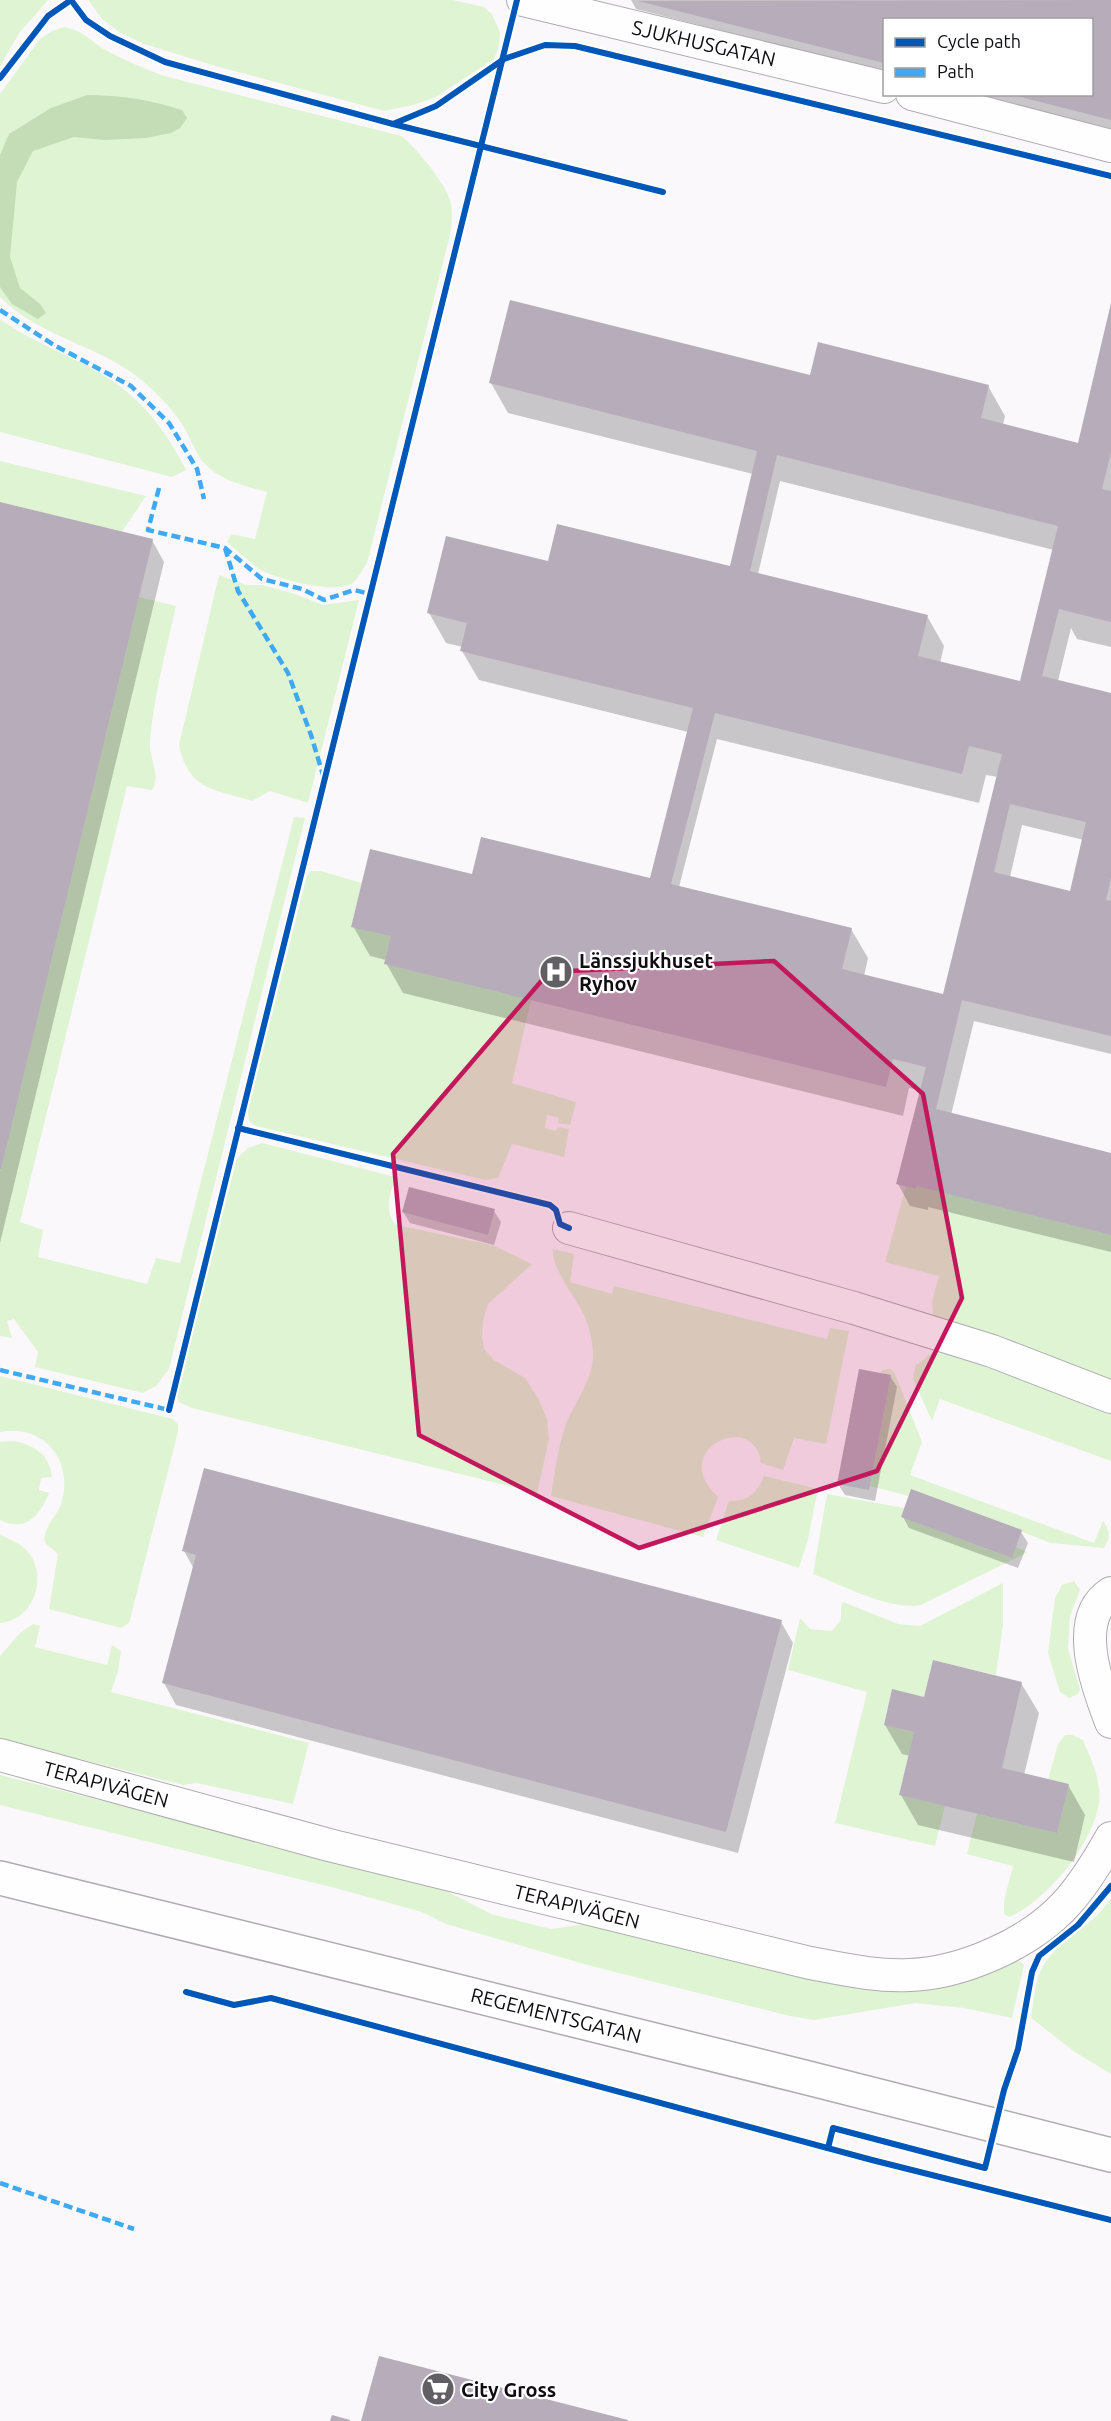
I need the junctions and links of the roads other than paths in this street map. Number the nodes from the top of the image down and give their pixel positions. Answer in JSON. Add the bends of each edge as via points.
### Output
{"nodes":[{"id":1,"x":524,"y":0,"type":"edge"},
{"id":2,"x":883,"y":87,"type":"edge"},
{"id":3,"x":920,"y":96,"type":"edge"},
{"id":4,"x":1111,"y":146,"type":"edge"},
{"id":5,"x":569,"y":1228,"type":"dead end"},
{"id":6,"x":1111,"y":1397,"type":"edge"},
{"id":7,"x":1111,"y":1593,"type":"edge"},
{"id":8,"x":1111,"y":1722,"type":"edge"},
{"id":9,"x":0,"y":1755,"type":"edge"},
{"id":10,"x":1111,"y":1838,"type":"edge"},
{"id":11,"x":0,"y":1878,"type":"edge"},
{"id":12,"x":1111,"y":2156,"type":"edge"}],
"edges":[{"from":1,"to":2,"type":"street","name":"SJUKHUSGATAN"},
{"from":3,"to":4,"type":"street"},
{"from":5,"to":6,"type":"street","via":[[992,1351]]},
{"from":7,"to":8,"type":"street","via":[[1095,1612],[1090,1634],[1093,1671]]},
{"from":9,"to":10,"type":"street","name":"TERAPIVÄGEN","via":[[329,1845],[800,1961],[875,1975],[911,1976],[941,1971],[1001,1951],[1065,1905]]},
{"from":11,"to":12,"type":"street","name":"REGEMENTSGATAN"}]}
